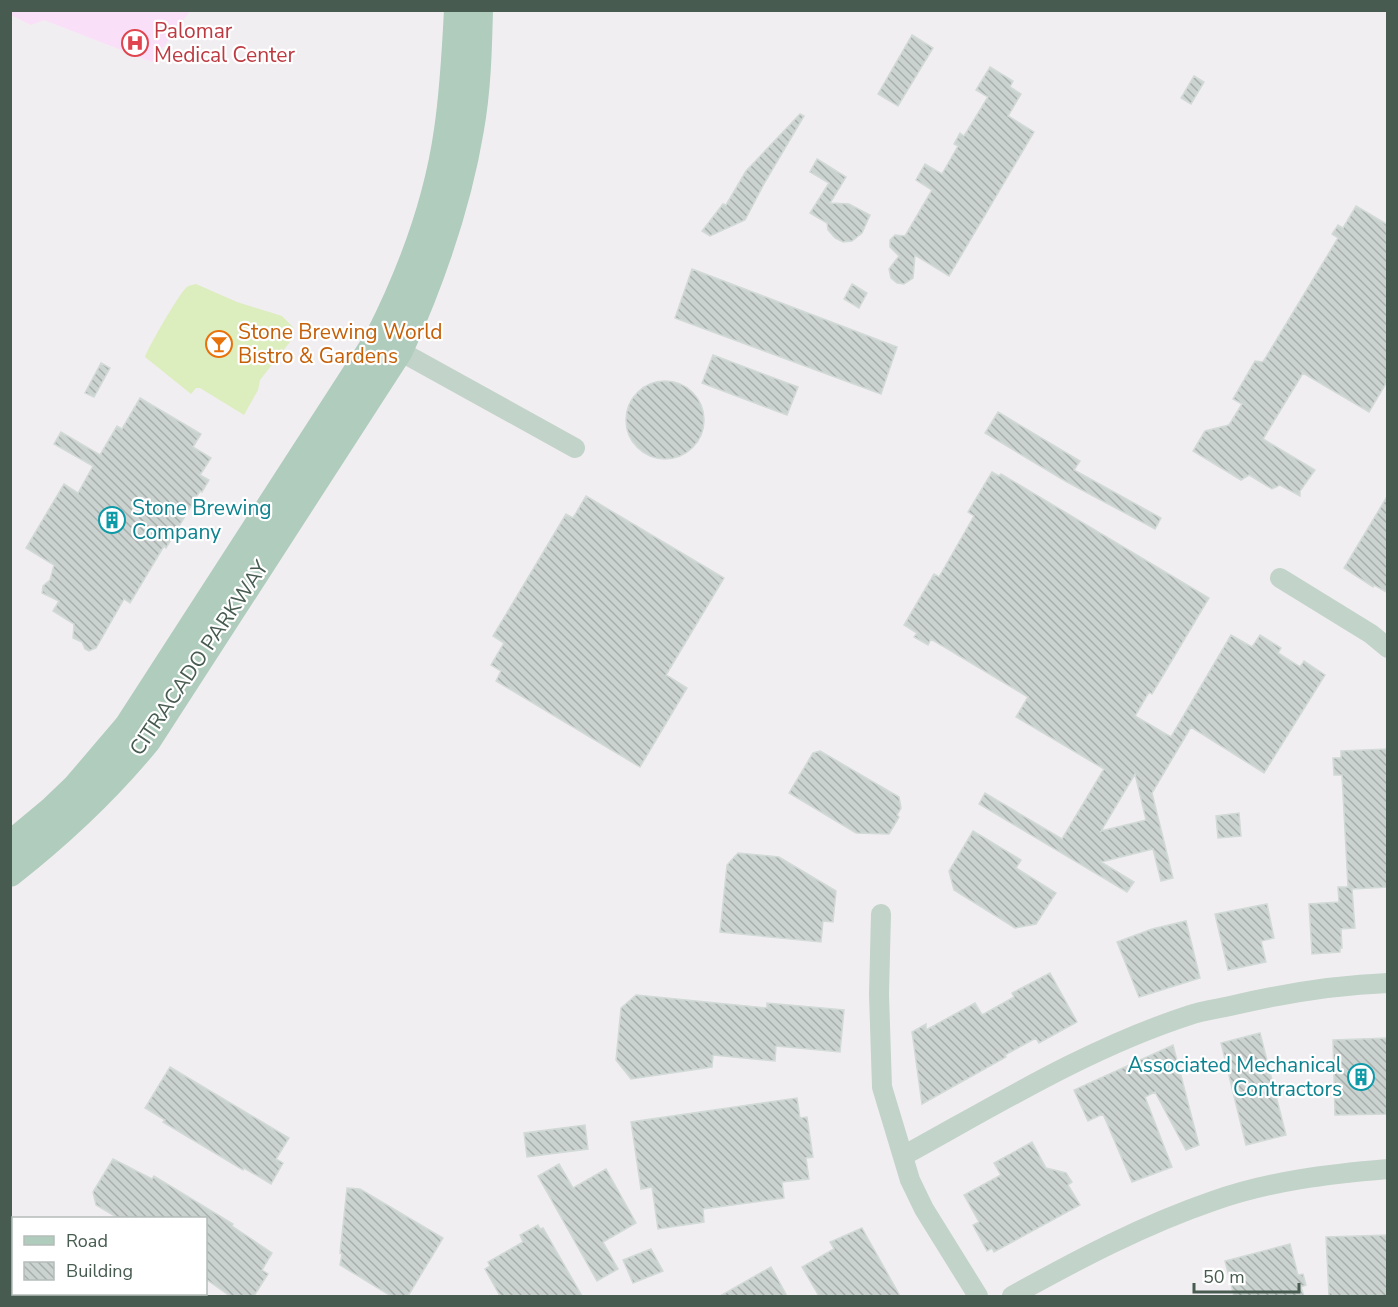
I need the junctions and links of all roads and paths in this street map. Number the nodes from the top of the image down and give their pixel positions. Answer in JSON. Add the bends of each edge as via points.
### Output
{"nodes":[{"id":1,"x":457,"y":10,"type":"edge"},
{"id":2,"x":480,"y":10,"type":"edge"},
{"id":3,"x":377,"y":339,"type":"junction"},
{"id":4,"x":400,"y":351,"type":"junction"},
{"id":5,"x":575,"y":448,"type":"dead end"},
{"id":6,"x":1280,"y":578,"type":"dead end"},
{"id":7,"x":1388,"y":648,"type":"edge"},
{"id":8,"x":10,"y":844,"type":"edge"},
{"id":9,"x":10,"y":874,"type":"edge"},
{"id":10,"x":881,"y":914,"type":"dead end"},
{"id":11,"x":1388,"y":983,"type":"edge"},
{"id":12,"x":903,"y":1156,"type":"junction"},
{"id":13,"x":1388,"y":1169,"type":"edge"},
{"id":14,"x":978,"y":1296,"type":"edge"},
{"id":15,"x":1012,"y":1296,"type":"edge"}],
"edges":[{"from":1,"to":3,"type":"main road","name":"CITRACADO PARKWAY","via":[[451,104],[441,166],[408,269]]},
{"from":2,"to":4,"type":"main road","name":"CITRACADO PARKWAY","via":[[471,129],[456,202],[427,290]]},
{"from":3,"to":4,"type":"street"},
{"from":3,"to":8,"type":"main road","name":"CITRACADO PARKWAY","via":[[127,726],[75,787]]},
{"from":4,"to":5,"type":"street"},
{"from":4,"to":9,"type":"main road","name":"CITRACADO PARKWAY","via":[[148,741],[73,823]]},
{"from":6,"to":7,"type":"street"},
{"from":10,"to":12,"type":"street","via":[[882,1087]]},
{"from":11,"to":12,"type":"street","via":[[1262,998],[1191,1014],[1132,1036],[1048,1076]]},
{"from":12,"to":14,"type":"street","via":[[924,1209]]},
{"from":13,"to":15,"type":"street","via":[[1336,1173],[1214,1200],[1082,1257]]}]}
